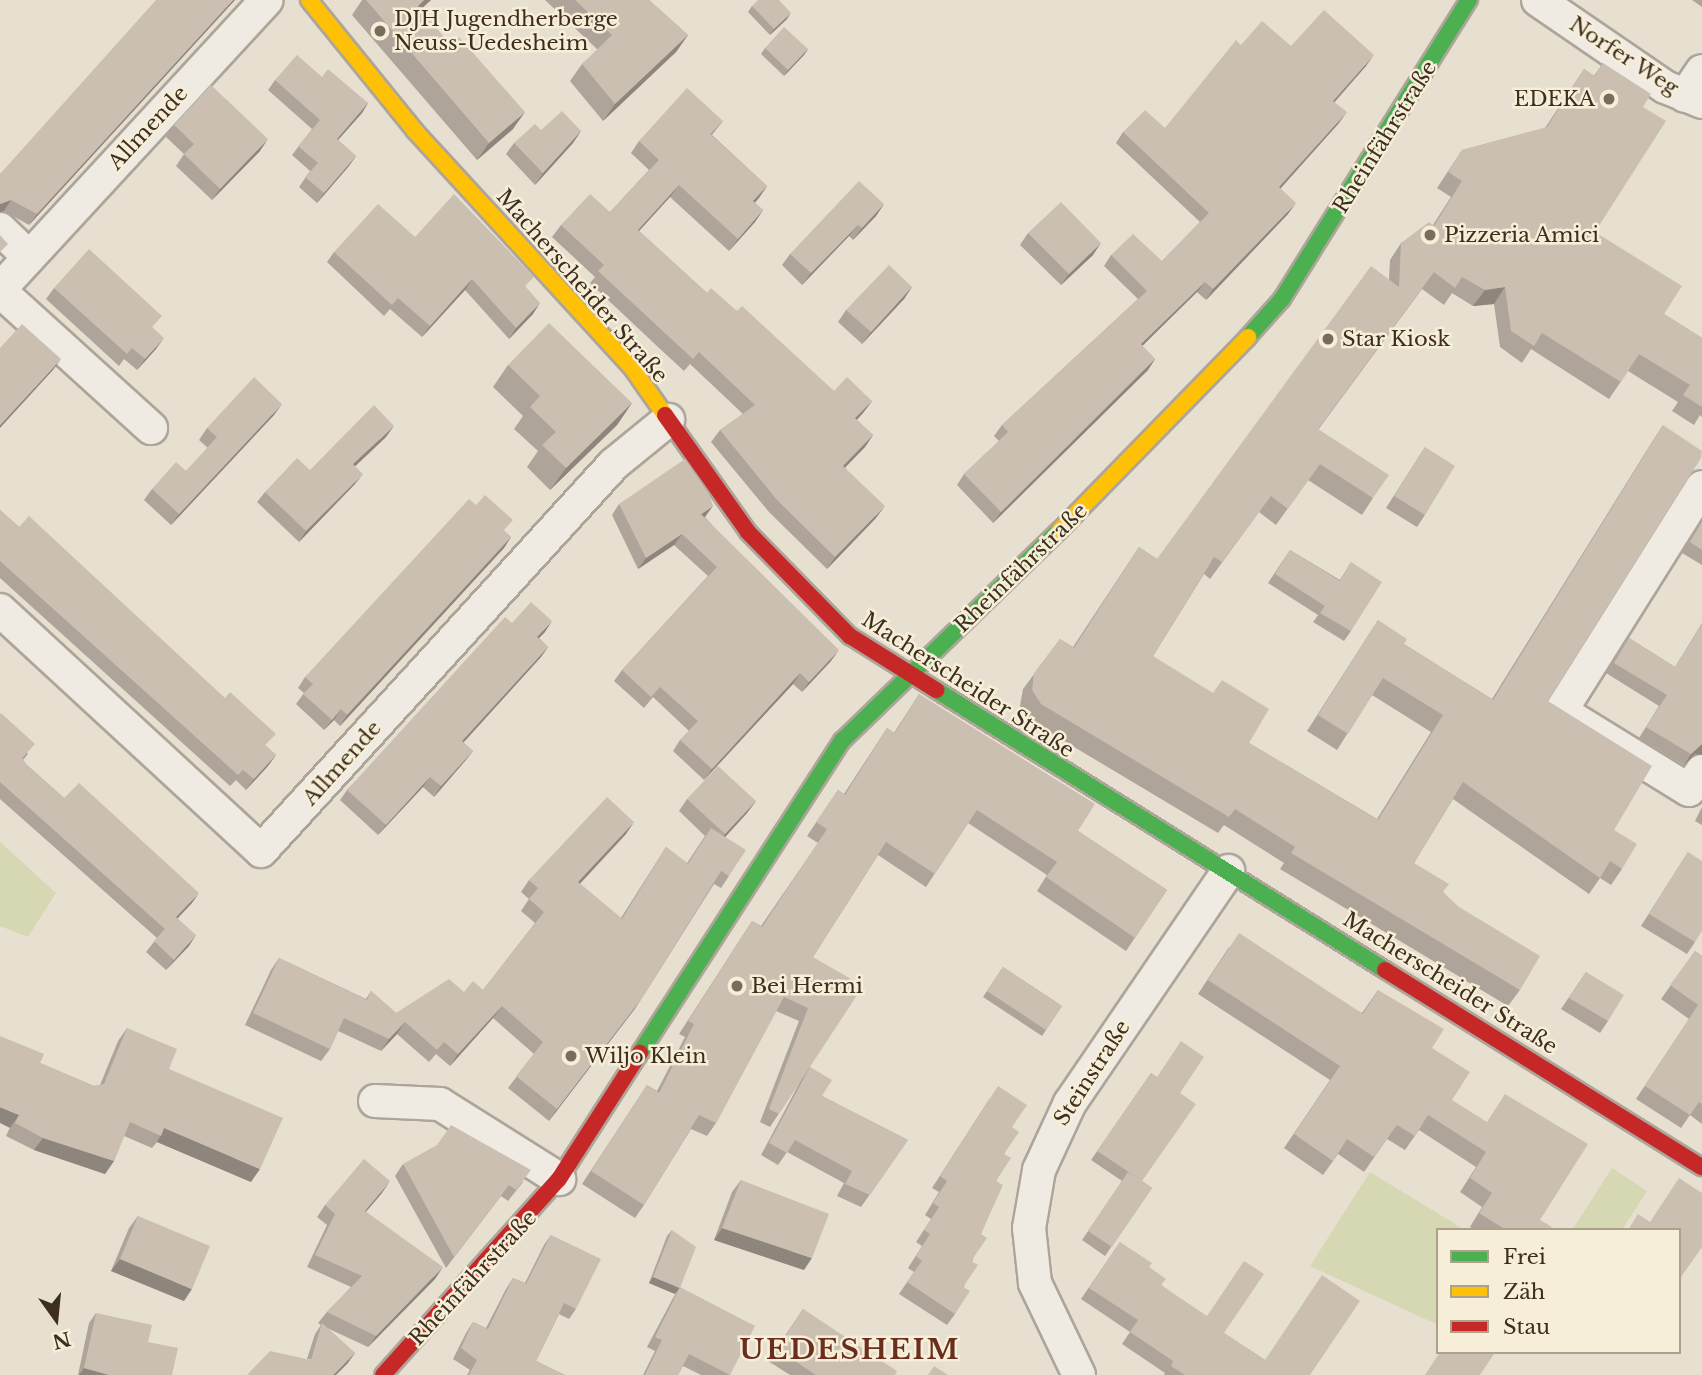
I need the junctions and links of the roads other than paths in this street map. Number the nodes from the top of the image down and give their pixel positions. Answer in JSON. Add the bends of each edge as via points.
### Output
{"nodes":[{"id":1,"x":267,"y":0,"type":"edge"},
{"id":2,"x":309,"y":0,"type":"edge"},
{"id":3,"x":1469,"y":0,"type":"edge"},
{"id":4,"x":1538,"y":0,"type":"edge"},
{"id":5,"x":1696,"y":90,"type":"edge"},
{"id":6,"x":0,"y":229,"type":"edge"},
{"id":7,"x":29,"y":257,"type":"junction"},
{"id":8,"x":0,"y":290,"type":"edge"},
{"id":9,"x":668,"y":420,"type":"junction"},
{"id":10,"x":151,"y":428,"type":"dead end"},
{"id":11,"x":1702,"y":488,"type":"edge"},
{"id":12,"x":0,"y":610,"type":"edge"},
{"id":13,"x":909,"y":675,"type":"junction"},
{"id":14,"x":1696,"y":780,"type":"edge"},
{"id":15,"x":1228,"y":871,"type":"junction"},
{"id":16,"x":375,"y":1101,"type":"dead end"},
{"id":17,"x":1702,"y":1167,"type":"edge"},
{"id":18,"x":559,"y":1179,"type":"junction"},
{"id":19,"x":383,"y":1375,"type":"edge"},
{"id":20,"x":1079,"y":1375,"type":"edge"}],
"edges":[{"from":1,"to":7,"type":"street","name":"Allmende"},
{"from":2,"to":9,"type":"street","name":"Macherscheider Straße","via":[[415,131],[632,368]]},
{"from":3,"to":13,"type":"street","name":"Rheinfährstraße","via":[[1312,256],[1250,338],[1172,422]]},
{"from":4,"to":5,"type":"street","name":"Norfer Weg"},
{"from":6,"to":7,"type":"street"},
{"from":7,"to":8,"type":"street","name":"Allmende"},
{"from":8,"to":10,"type":"street","name":"Allmende"},
{"from":9,"to":12,"type":"street","name":"Allmende","via":[[614,464],[261,851]]},
{"from":9,"to":13,"type":"street","name":"Macherscheider Straße","via":[[748,532],[850,636]]},
{"from":11,"to":14,"type":"street","via":[[1561,710]]},
{"from":13,"to":15,"type":"street","name":"Macherscheider Straße"},
{"from":13,"to":18,"type":"street","name":"Rheinfährstraße","via":[[842,741]]},
{"from":15,"to":17,"type":"street","name":"Macherscheider Straße"},
{"from":15,"to":20,"type":"street","name":"Steinstraße","via":[[1070,1102],[1039,1170],[1029,1228],[1035,1283]]},
{"from":16,"to":18,"type":"street","via":[[440,1104]]},
{"from":18,"to":19,"type":"street","name":"Rheinfährstraße"}]}
